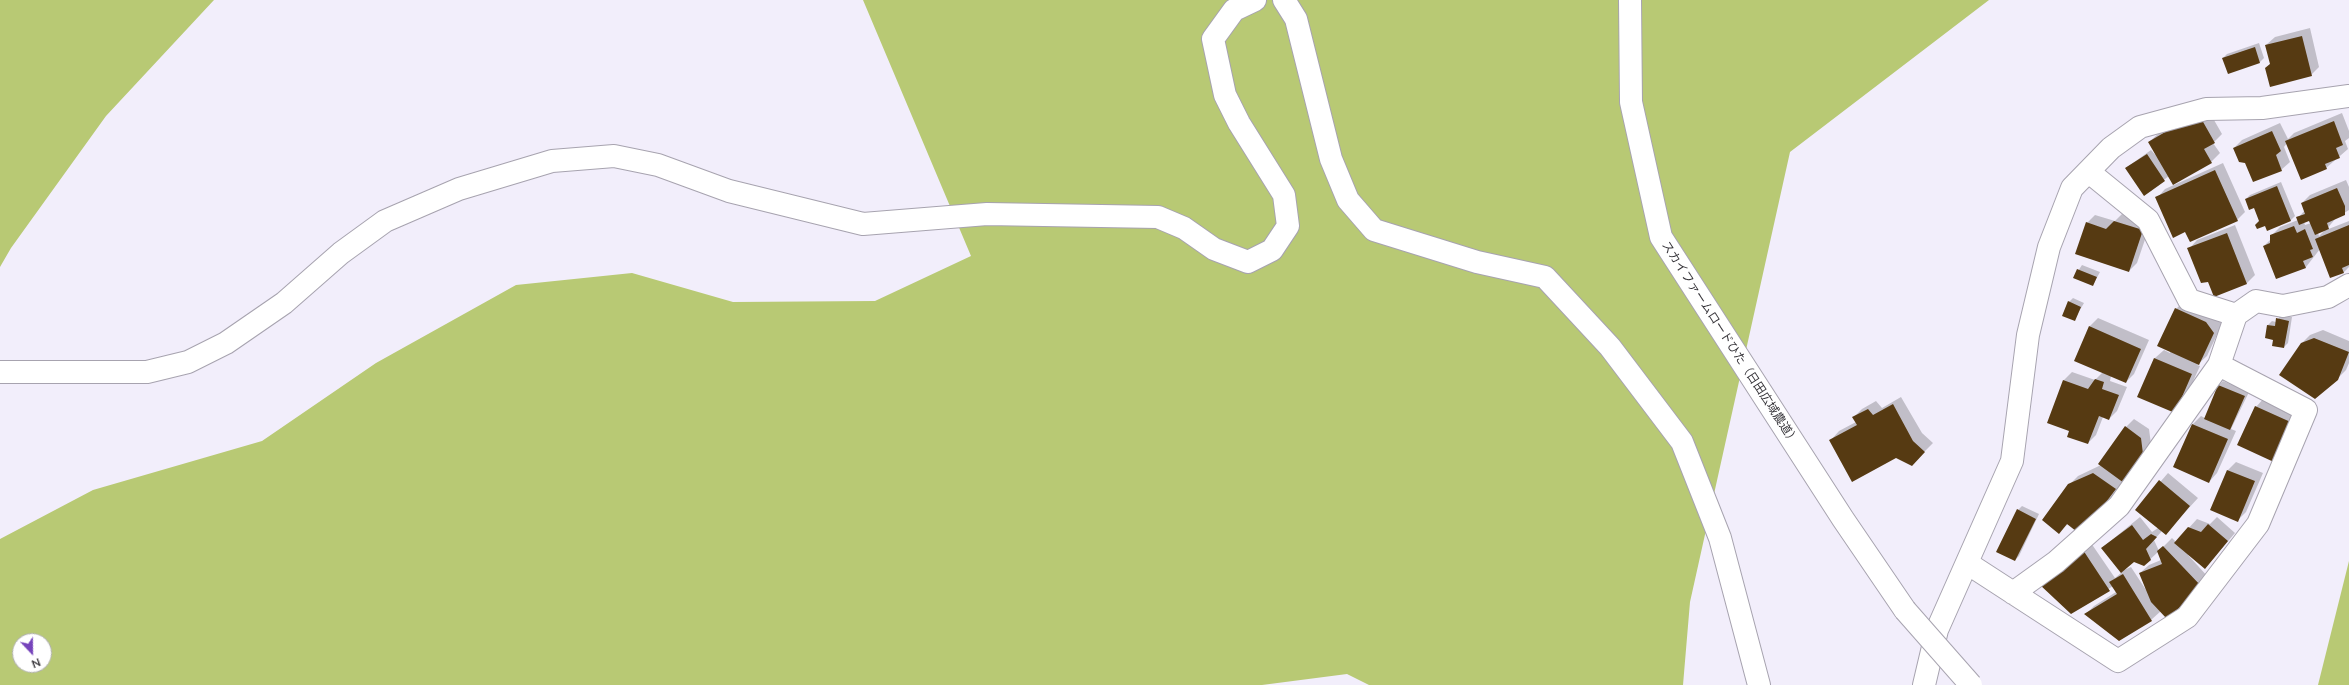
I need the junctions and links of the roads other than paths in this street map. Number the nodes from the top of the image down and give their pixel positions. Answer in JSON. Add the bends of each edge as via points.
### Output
{"nodes":[{"id":1,"x":1255,"y":0,"type":"edge"},
{"id":2,"x":1284,"y":0,"type":"edge"},
{"id":3,"x":1630,"y":0,"type":"edge"},
{"id":4,"x":2349,"y":96,"type":"edge"},
{"id":5,"x":2089,"y":172,"type":"junction"},
{"id":6,"x":2349,"y":285,"type":"edge"},
{"id":7,"x":2236,"y":315,"type":"junction"},
{"id":8,"x":2219,"y":365,"type":"junction"},
{"id":9,"x":0,"y":372,"type":"edge"},
{"id":10,"x":1967,"y":563,"type":"junction"},
{"id":11,"x":2012,"y":592,"type":"junction"},
{"id":12,"x":1759,"y":685,"type":"edge"},
{"id":13,"x":1924,"y":685,"type":"edge"},
{"id":14,"x":1971,"y":685,"type":"edge"}],
"edges":[{"from":1,"to":9,"type":"street","via":[[1234,10],[1213,39],[1225,95],[1239,123],[1284,195],[1288,226],[1272,250],[1248,262],[1214,249],[1184,228],[1158,218],[987,214],[863,224],[729,191],[658,165],[614,156],[552,161],[459,189],[385,222],[341,253],[284,303],[226,343],[188,362],[147,372]]},
{"from":2,"to":12,"type":"street","via":[[1296,19],[1331,160],[1348,200],[1374,230],[1477,262],[1545,277],[1610,347],[1682,442],[1720,538]]},
{"from":3,"to":14,"type":"street","name":"スカイファームロードひた（日田広域農道）","bridge":true,"via":[[1631,102],[1661,237],[1905,610]]},
{"from":4,"to":5,"type":"street","via":[[2262,108],[2206,109],[2140,127],[2111,148]]},
{"from":5,"to":7,"type":"street","via":[[2148,220],[2189,300]]},
{"from":5,"to":10,"type":"street","via":[[2072,188],[2048,247],[2028,335],[2012,461]]},
{"from":6,"to":7,"type":"street","via":[[2328,297],[2283,306],[2256,301]]},
{"from":7,"to":8,"type":"street"},
{"from":8,"to":11,"type":"street","via":[[2119,506],[2056,562]]},
{"from":8,"to":11,"type":"street","via":[[2306,410],[2258,524],[2187,617],[2118,660]]},
{"from":10,"to":11,"type":"street"},
{"from":10,"to":13,"type":"street","via":[[1937,630]]}]}
